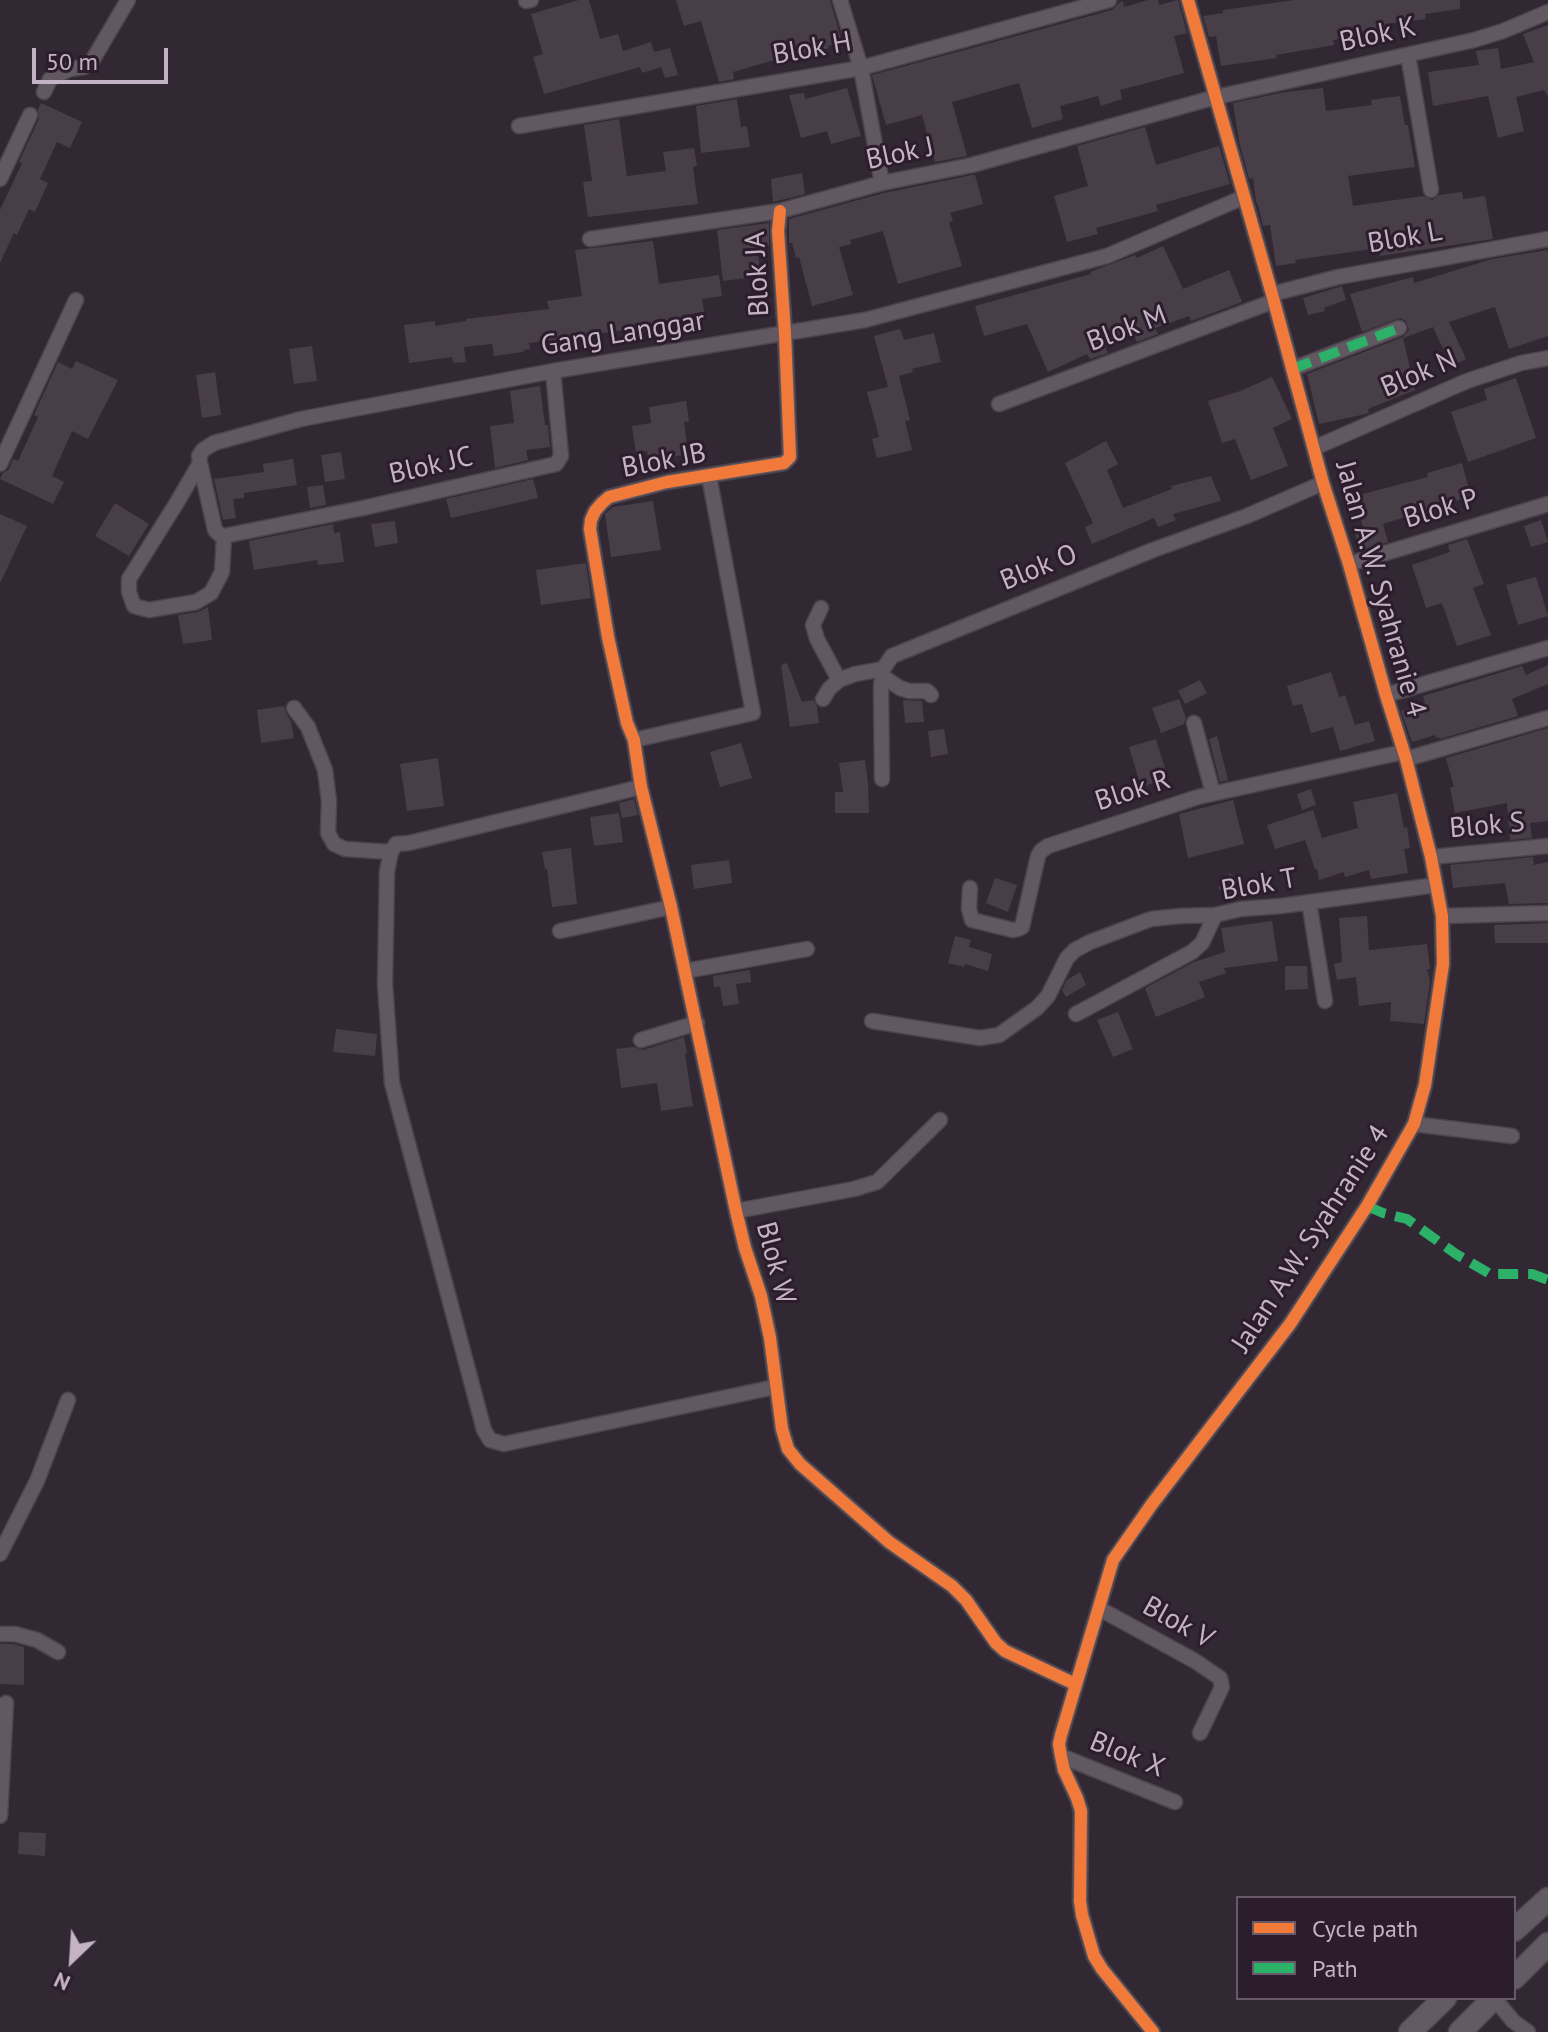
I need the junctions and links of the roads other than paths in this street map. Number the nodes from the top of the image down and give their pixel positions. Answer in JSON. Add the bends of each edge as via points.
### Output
{"nodes":[{"id":1,"x":128,"y":0,"type":"edge"},
{"id":2,"x":840,"y":0,"type":"edge"},
{"id":3,"x":1109,"y":0,"type":"edge"},
{"id":4,"x":1188,"y":0,"type":"edge"},
{"id":5,"x":1548,"y":12,"type":"edge"},
{"id":6,"x":1408,"y":55,"type":"junction"},
{"id":7,"x":861,"y":68,"type":"junction"},
{"id":8,"x":44,"y":92,"type":"dead end"},
{"id":9,"x":1216,"y":97,"type":"junction"},
{"id":10,"x":30,"y":115,"type":"dead end"},
{"id":11,"x":519,"y":126,"type":"dead end"},
{"id":12,"x":2,"y":169,"type":"edge"},
{"id":13,"x":882,"y":183,"type":"junction"},
{"id":14,"x":1431,"y":190,"type":"dead end"},
{"id":15,"x":1244,"y":197,"type":"junction"},
{"id":16,"x":780,"y":211,"type":"junction"},
{"id":17,"x":590,"y":239,"type":"dead end"},
{"id":18,"x":1548,"y":239,"type":"edge"},
{"id":19,"x":1273,"y":298,"type":"junction"},
{"id":20,"x":76,"y":300,"type":"dead end"},
{"id":21,"x":1399,"y":328,"type":"dead end"},
{"id":22,"x":785,"y":334,"type":"junction"},
{"id":23,"x":1548,"y":358,"type":"edge"},
{"id":24,"x":1292,"y":369,"type":"junction"},
{"id":25,"x":553,"y":371,"type":"junction"},
{"id":26,"x":999,"y":404,"type":"dead end"},
{"id":27,"x":1314,"y":448,"type":"junction"},
{"id":28,"x":200,"y":463,"type":"junction"},
{"id":29,"x":0,"y":464,"type":"edge"},
{"id":30,"x":709,"y":476,"type":"junction"},
{"id":31,"x":1323,"y":483,"type":"junction"},
{"id":32,"x":1548,"y":504,"type":"edge"},
{"id":33,"x":224,"y":536,"type":"junction"},
{"id":34,"x":1349,"y":564,"type":"junction"},
{"id":35,"x":821,"y":608,"type":"dead end"},
{"id":36,"x":1548,"y":648,"type":"edge"},
{"id":37,"x":882,"y":672,"type":"junction"},
{"id":38,"x":839,"y":680,"type":"junction"},
{"id":39,"x":931,"y":695,"type":"dead end"},
{"id":40,"x":1386,"y":695,"type":"junction"},
{"id":41,"x":823,"y":699,"type":"dead end"},
{"id":42,"x":294,"y":708,"type":"dead end"},
{"id":43,"x":1548,"y":718,"type":"edge"},
{"id":44,"x":627,"y":723,"type":"joint"},
{"id":45,"x":1194,"y":723,"type":"dead end"},
{"id":46,"x":634,"y":740,"type":"junction"},
{"id":47,"x":1404,"y":755,"type":"junction"},
{"id":48,"x":882,"y":779,"type":"dead end"},
{"id":49,"x":641,"y":787,"type":"junction"},
{"id":50,"x":1213,"y":793,"type":"junction"},
{"id":51,"x":1548,"y":846,"type":"edge"},
{"id":52,"x":391,"y":852,"type":"junction"},
{"id":53,"x":1431,"y":857,"type":"junction"},
{"id":54,"x":1436,"y":885,"type":"junction"},
{"id":55,"x":970,"y":888,"type":"dead end"},
{"id":56,"x":1309,"y":902,"type":"junction"},
{"id":57,"x":671,"y":907,"type":"junction"},
{"id":58,"x":1548,"y":913,"type":"edge"},
{"id":59,"x":1215,"y":915,"type":"junction"},
{"id":60,"x":1442,"y":916,"type":"junction"},
{"id":61,"x":560,"y":931,"type":"dead end"},
{"id":62,"x":807,"y":949,"type":"dead end"},
{"id":63,"x":685,"y":971,"type":"junction"},
{"id":64,"x":1325,"y":1001,"type":"dead end"},
{"id":65,"x":1076,"y":1014,"type":"dead end"},
{"id":66,"x":872,"y":1021,"type":"dead end"},
{"id":67,"x":697,"y":1023,"type":"junction"},
{"id":68,"x":641,"y":1040,"type":"dead end"},
{"id":69,"x":940,"y":1120,"type":"dead end"},
{"id":70,"x":1414,"y":1124,"type":"junction"},
{"id":71,"x":1512,"y":1136,"type":"dead end"},
{"id":72,"x":736,"y":1211,"type":"junction"},
{"id":73,"x":775,"y":1387,"type":"junction"},
{"id":74,"x":68,"y":1400,"type":"dead end"},
{"id":75,"x":0,"y":1554,"type":"edge"},
{"id":76,"x":1100,"y":1609,"type":"junction"},
{"id":77,"x":0,"y":1634,"type":"edge"},
{"id":78,"x":58,"y":1652,"type":"dead end"},
{"id":79,"x":1075,"y":1684,"type":"junction"},
{"id":80,"x":6,"y":1703,"type":"dead end"},
{"id":81,"x":1200,"y":1733,"type":"dead end"},
{"id":82,"x":1061,"y":1756,"type":"junction"},
{"id":83,"x":1175,"y":1802,"type":"dead end"},
{"id":84,"x":0,"y":1816,"type":"edge"},
{"id":85,"x":1548,"y":1899,"type":"edge"},
{"id":86,"x":1516,"y":1928,"type":"edge"},
{"id":87,"x":1516,"y":1932,"type":"edge"},
{"id":88,"x":1541,"y":1951,"type":"edge"},
{"id":89,"x":1516,"y":1976,"type":"edge"},
{"id":90,"x":1443,"y":2000,"type":"edge"},
{"id":91,"x":1492,"y":2000,"type":"edge"},
{"id":92,"x":1496,"y":2000,"type":"edge"},
{"id":93,"x":1153,"y":2032,"type":"edge"},
{"id":94,"x":1410,"y":2032,"type":"edge"},
{"id":95,"x":1460,"y":2032,"type":"edge"},
{"id":96,"x":1528,"y":2032,"type":"edge"}],
"edges":[{"from":1,"to":8,"type":"street","via":[[92,61],[50,79]]},
{"from":2,"to":7,"type":"street"},
{"from":3,"to":7,"type":"street","name":"Blok H"},
{"from":4,"to":9,"type":"street","name":"Jalan A.W. Syahranie 4"},
{"from":5,"to":6,"type":"street","name":"Blok K","via":[[1474,40]]},
{"from":6,"to":9,"type":"street","name":"Blok K"},
{"from":6,"to":14,"type":"street"},
{"from":7,"to":11,"type":"street","name":"Blok H"},
{"from":7,"to":13,"type":"street"},
{"from":9,"to":13,"type":"street","name":"Blok J","via":[[972,165]]},
{"from":9,"to":15,"type":"street","name":"Jalan A.W. Syahranie 4"},
{"from":10,"to":12,"type":"street"},
{"from":13,"to":16,"type":"street","name":"Blok J"},
{"from":15,"to":19,"type":"street","name":"Jalan A.W. Syahranie 4"},
{"from":15,"to":22,"type":"street","name":"Gang Langgar","via":[[1107,256],[865,320]]},
{"from":16,"to":17,"type":"street","name":"Blok J"},
{"from":16,"to":22,"type":"street","name":"Blok JA"},
{"from":18,"to":19,"type":"street","name":"Blok L","via":[[1338,277]]},
{"from":19,"to":24,"type":"street","name":"Jalan A.W. Syahranie 4"},
{"from":19,"to":26,"type":"street","name":"Blok M"},
{"from":20,"to":29,"type":"street"},
{"from":21,"to":24,"type":"street"},
{"from":22,"to":25,"type":"street","name":"Gang Langgar"},
{"from":22,"to":30,"type":"street","name":"Blok JB","via":[[790,457],[784,463]]},
{"from":23,"to":27,"type":"street","name":"Blok N","via":[[1467,381]]},
{"from":24,"to":27,"type":"street","name":"Jalan A.W. Syahranie 4"},
{"from":25,"to":28,"type":"street","name":"Gang Langgar","via":[[301,419],[208,445]]},
{"from":25,"to":33,"type":"street","name":"Blok JC","via":[[561,456],[556,464]]},
{"from":27,"to":31,"type":"street","name":"Jalan A.W. Syahranie 4"},
{"from":28,"to":33,"type":"street","via":[[215,530]]},
{"from":28,"to":33,"type":"street","via":[[129,579],[134,606],[149,610],[196,602],[211,593],[222,572]]},
{"from":30,"to":44,"type":"street","name":"Blok JB","via":[[609,497],[591,520]]},
{"from":30,"to":46,"type":"street","via":[[753,713]]},
{"from":31,"to":34,"type":"street","name":"Jalan A.W. Syahranie 4"},
{"from":31,"to":37,"type":"street","name":"Blok O","via":[[892,656]]},
{"from":32,"to":34,"type":"street","name":"Blok P"},
{"from":34,"to":40,"type":"street","name":"Jalan A.W. Syahranie 4"},
{"from":35,"to":38,"type":"street","via":[[813,625]]},
{"from":36,"to":40,"type":"street"},
{"from":37,"to":38,"type":"street"},
{"from":37,"to":39,"type":"street","via":[[900,688]]},
{"from":37,"to":48,"type":"street"},
{"from":38,"to":41,"type":"street"},
{"from":40,"to":47,"type":"street","name":"Jalan A.W. Syahranie 4"},
{"from":42,"to":52,"type":"street","via":[[308,727],[325,770],[328,833],[334,844]]},
{"from":43,"to":47,"type":"street","name":"Blok R"},
{"from":44,"to":46,"type":"street","name":"Blok W"},
{"from":45,"to":50,"type":"street"},
{"from":46,"to":49,"type":"street","name":"Blok W"},
{"from":47,"to":50,"type":"street","name":"Blok R"},
{"from":47,"to":53,"type":"street","name":"Jalan A.W. Syahranie 4"},
{"from":49,"to":52,"type":"street","via":[[396,844]]},
{"from":49,"to":57,"type":"street","name":"Blok W"},
{"from":50,"to":55,"type":"street","name":"Blok R","via":[[1048,846],[1038,856],[1018,929],[972,920]]},
{"from":51,"to":53,"type":"street","name":"Blok S"},
{"from":52,"to":73,"type":"street","via":[[385,984],[392,1083],[487,1436],[504,1444]]},
{"from":53,"to":54,"type":"street","name":"Jalan A.W. Syahranie 4"},
{"from":54,"to":56,"type":"street","name":"Blok T"},
{"from":54,"to":60,"type":"street","name":"Jalan A.W. Syahranie 4"},
{"from":56,"to":59,"type":"street","name":"Blok T"},
{"from":56,"to":64,"type":"street"},
{"from":57,"to":61,"type":"street"},
{"from":57,"to":63,"type":"street","name":"Blok W"},
{"from":58,"to":60,"type":"street"},
{"from":59,"to":65,"type":"street","name":"Blok T","via":[[1192,952]]},
{"from":59,"to":66,"type":"street","via":[[1151,919],[1075,950],[1048,996],[999,1035],[980,1038]]},
{"from":60,"to":70,"type":"street","name":"Jalan A.W. Syahranie 4","via":[[1443,964]]},
{"from":62,"to":63,"type":"street"},
{"from":63,"to":67,"type":"street","name":"Blok W"},
{"from":67,"to":68,"type":"street"},
{"from":67,"to":72,"type":"street","name":"Blok W"},
{"from":69,"to":72,"type":"street","via":[[877,1182]]},
{"from":70,"to":71,"type":"street"},
{"from":70,"to":76,"type":"street","name":"Jalan A.W. Syahranie 4","via":[[1290,1324],[1129,1535],[1113,1560]]},
{"from":72,"to":73,"type":"street","name":"Blok W","via":[[761,1296]]},
{"from":73,"to":79,"type":"street","name":"Blok W","via":[[788,1449],[800,1464],[889,1542],[952,1586],[1005,1651]]},
{"from":74,"to":75,"type":"street","via":[[37,1481]]},
{"from":76,"to":79,"type":"street","name":"Jalan A.W. Syahranie 4"},
{"from":76,"to":81,"type":"street","name":"Blok V","via":[[1220,1678],[1222,1687]]},
{"from":77,"to":78,"type":"street","via":[[37,1640]]},
{"from":79,"to":82,"type":"street","name":"Jalan A.W. Syahranie 4","via":[[1059,1744]]},
{"from":80,"to":84,"type":"street"},
{"from":82,"to":83,"type":"street","name":"Blok X"},
{"from":82,"to":93,"type":"street","name":"Jalan A.W. Syahranie 4","via":[[1081,1811],[1080,1901],[1094,1956]]},
{"from":85,"to":86,"type":"main road"},
{"from":87,"to":88,"type":"main road"},
{"from":88,"to":89,"type":"main road"},
{"from":90,"to":94,"type":"main road"},
{"from":91,"to":95,"type":"main road"},
{"from":92,"to":96,"type":"street"}]}
